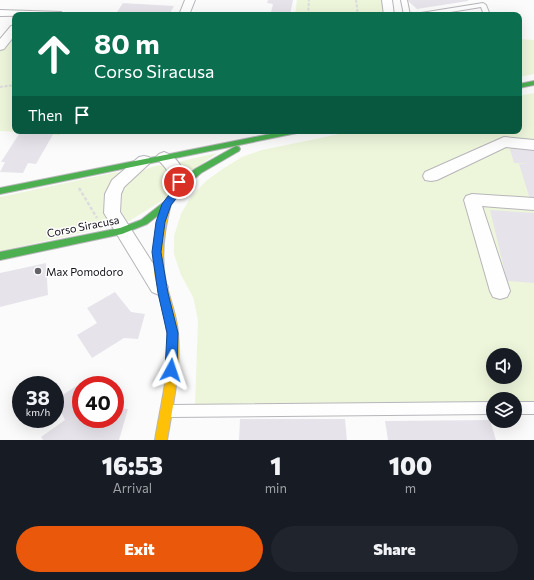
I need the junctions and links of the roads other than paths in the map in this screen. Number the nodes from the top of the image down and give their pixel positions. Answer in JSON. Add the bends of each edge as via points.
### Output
{"nodes":[{"id":1,"x":190,"y":0,"type":"edge"},
{"id":2,"x":387,"y":0,"type":"edge"},
{"id":3,"x":404,"y":0,"type":"edge"},
{"id":4,"x":484,"y":2,"type":"edge"},
{"id":5,"x":20,"y":11,"type":"edge"},
{"id":6,"x":30,"y":12,"type":"edge"},
{"id":7,"x":185,"y":12,"type":"edge"},
{"id":8,"x":389,"y":12,"type":"edge"},
{"id":9,"x":406,"y":12,"type":"edge"},
{"id":10,"x":436,"y":12,"type":"edge"},
{"id":11,"x":486,"y":12,"type":"edge"},
{"id":12,"x":0,"y":13,"type":"edge"},
{"id":13,"x":12,"y":32,"type":"edge"},
{"id":14,"x":0,"y":46,"type":"edge"},
{"id":15,"x":534,"y":83,"type":"edge"},
{"id":16,"x":522,"y":85,"type":"edge"},
{"id":17,"x":282,"y":134,"type":"edge"},
{"id":18,"x":261,"y":138,"type":"junction"},
{"id":19,"x":534,"y":145,"type":"edge"},
{"id":20,"x":164,"y":157,"type":"junction"},
{"id":21,"x":144,"y":161,"type":"junction"},
{"id":22,"x":431,"y":176,"type":"dead end"},
{"id":23,"x":0,"y":191,"type":"edge"},
{"id":24,"x":176,"y":192,"type":"junction"},
{"id":25,"x":167,"y":204,"type":"junction"},
{"id":26,"x":534,"y":204,"type":"edge"},
{"id":27,"x":114,"y":233,"type":"junction"},
{"id":28,"x":0,"y":256,"type":"edge"},
{"id":29,"x":500,"y":291,"type":"dead end"},
{"id":30,"x":163,"y":293,"type":"junction"},
{"id":31,"x":486,"y":408,"type":"edge"},
{"id":32,"x":522,"y":408,"type":"edge"},
{"id":33,"x":534,"y":408,"type":"edge"},
{"id":34,"x":166,"y":411,"type":"junction"},
{"id":35,"x":161,"y":440,"type":"edge"}],
"edges":[{"from":1,"to":7,"type":"street"},
{"from":2,"to":8,"type":"street"},
{"from":3,"to":9,"type":"lane"},
{"from":4,"to":10,"type":"lane"},
{"from":4,"to":11,"type":"lane"},
{"from":5,"to":6,"type":"street"},
{"from":5,"to":12,"type":"street"},
{"from":13,"to":14,"type":"street"},
{"from":15,"to":16,"type":"street"},
{"from":17,"to":18,"type":"street","name":"Corso Siracusa"},
{"from":18,"to":20,"type":"street","name":"Corso Siracusa"},
{"from":18,"to":24,"type":"street","name":"Corso Siracusa","via":[[205,165]]},
{"from":19,"to":22,"type":"street","via":[[504,142]]},
{"from":20,"to":21,"type":"street","name":"Corso Siracusa"},
{"from":20,"to":24,"type":"street","via":[[171,162],[177,173],[179,182]]},
{"from":21,"to":23,"type":"street","name":"Corso Siracusa"},
{"from":21,"to":27,"type":"street","via":[[118,184],[113,194]]},
{"from":24,"to":25,"type":"street","name":"Corso Siracusa"},
{"from":25,"to":27,"type":"street","name":"Corso Siracusa","via":[[144,222]]},
{"from":25,"to":30,"type":"street","via":[[157,237],[156,252]]},
{"from":26,"to":29,"type":"street","via":[[472,200]]},
{"from":27,"to":28,"type":"street","name":"Corso Siracusa"},
{"from":27,"to":30,"type":"street"},
{"from":30,"to":34,"type":"street","via":[[173,333]]},
{"from":31,"to":34,"type":"lane"},
{"from":32,"to":33,"type":"lane"},
{"from":34,"to":35,"type":"street"}]}
